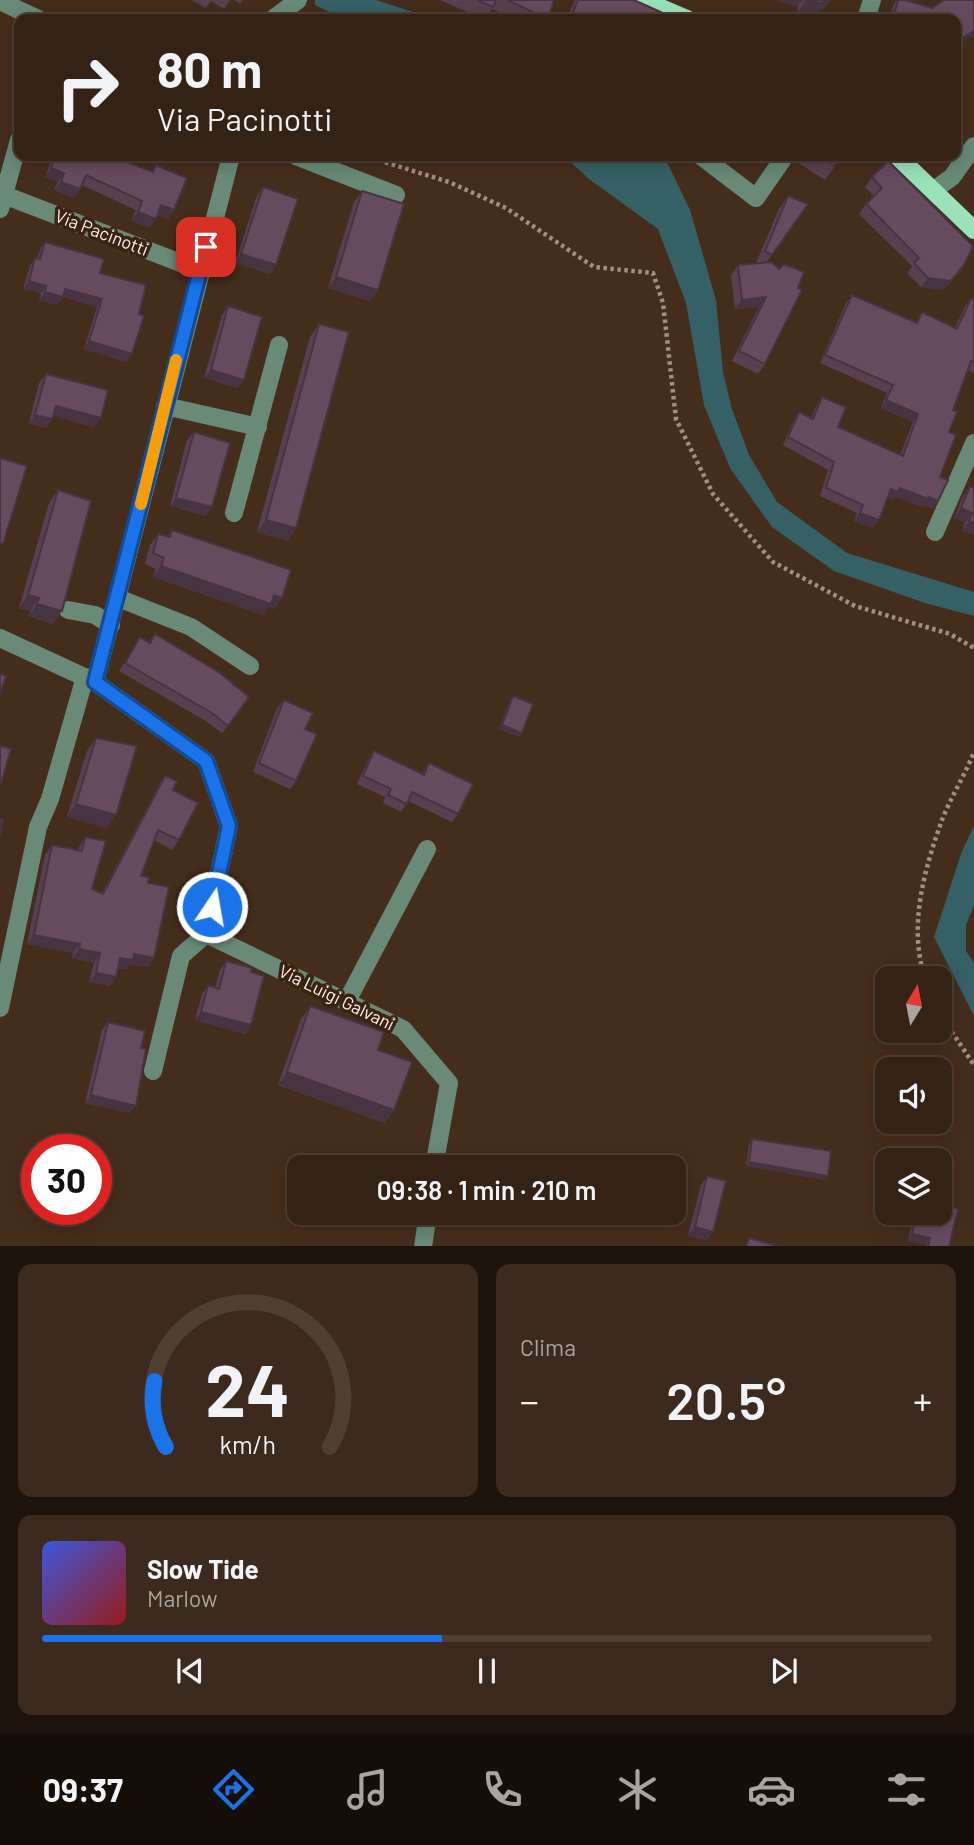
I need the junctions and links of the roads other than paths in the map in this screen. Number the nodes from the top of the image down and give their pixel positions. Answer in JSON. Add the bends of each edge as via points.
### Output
{"nodes":[{"id":1,"x":298,"y":0,"type":"edge"},
{"id":2,"x":642,"y":0,"type":"edge"},
{"id":3,"x":0,"y":1,"type":"edge"},
{"id":4,"x":27,"y":14,"type":"edge"},
{"id":5,"x":280,"y":14,"type":"edge"},
{"id":6,"x":675,"y":14,"type":"edge"},
{"id":7,"x":974,"y":146,"type":"edge"},
{"id":8,"x":14,"y":158,"type":"edge"},
{"id":9,"x":229,"y":161,"type":"edge"},
{"id":10,"x":309,"y":161,"type":"edge"},
{"id":11,"x":708,"y":161,"type":"edge"},
{"id":12,"x":782,"y":161,"type":"edge"},
{"id":13,"x":902,"y":161,"type":"edge"},
{"id":14,"x":934,"y":190,"type":"junction"},
{"id":15,"x":396,"y":195,"type":"dead end"},
{"id":16,"x":2,"y":202,"type":"edge"},
{"id":17,"x":974,"y":230,"type":"edge"},
{"id":18,"x":199,"y":270,"type":"junction"},
{"id":19,"x":279,"y":345,"type":"dead end"},
{"id":20,"x":165,"y":406,"type":"junction"},
{"id":21,"x":258,"y":427,"type":"junction"},
{"id":22,"x":974,"y":443,"type":"edge"},
{"id":23,"x":234,"y":513,"type":"dead end"},
{"id":24,"x":936,"y":532,"type":"dead end"},
{"id":25,"x":118,"y":598,"type":"junction"},
{"id":26,"x":68,"y":610,"type":"edge"},
{"id":27,"x":111,"y":625,"type":"junction"},
{"id":28,"x":0,"y":638,"type":"edge"},
{"id":29,"x":250,"y":666,"type":"dead end"},
{"id":30,"x":90,"y":680,"type":"junction"},
{"id":31,"x":427,"y":849,"type":"dead end"},
{"id":32,"x":206,"y":934,"type":"junction"},
{"id":33,"x":347,"y":1001,"type":"junction"},
{"id":34,"x":0,"y":1008,"type":"edge"},
{"id":35,"x":153,"y":1071,"type":"dead end"},
{"id":36,"x":436,"y":1155,"type":"edge"},
{"id":37,"x":426,"y":1225,"type":"edge"},
{"id":38,"x":423,"y":1246,"type":"edge"}],
"edges":[{"from":1,"to":5,"type":"street"},
{"from":2,"to":6,"type":"main road"},
{"from":3,"to":4,"type":"street"},
{"from":7,"to":14,"type":"street","via":[[951,177]]},
{"from":8,"to":16,"type":"street"},
{"from":9,"to":18,"type":"street"},
{"from":10,"to":15,"type":"street"},
{"from":11,"to":12,"type":"street","via":[[756,198]]},
{"from":13,"to":14,"type":"main road"},
{"from":14,"to":17,"type":"main road"},
{"from":16,"to":18,"type":"street","name":"Via Pacinotti"},
{"from":18,"to":20,"type":"street"},
{"from":19,"to":21,"type":"street"},
{"from":20,"to":21,"type":"street"},
{"from":20,"to":25,"type":"street"},
{"from":21,"to":23,"type":"street"},
{"from":22,"to":24,"type":"street"},
{"from":25,"to":27,"type":"street"},
{"from":25,"to":29,"type":"street","via":[[191,627]]},
{"from":26,"to":27,"type":"street","via":[[95,615]]},
{"from":27,"to":30,"type":"street"},
{"from":28,"to":30,"type":"street"},
{"from":30,"to":32,"type":"street","via":[[206,761],[229,826]]},
{"from":30,"to":34,"type":"street","via":[[38,827]]},
{"from":31,"to":33,"type":"street"},
{"from":32,"to":33,"type":"street","name":"Via Luigi Galvani"},
{"from":32,"to":35,"type":"street","via":[[181,956]]},
{"from":33,"to":36,"type":"street","name":"Via Luigi Galvani","via":[[402,1029],[449,1083]]},
{"from":37,"to":38,"type":"street"}]}
